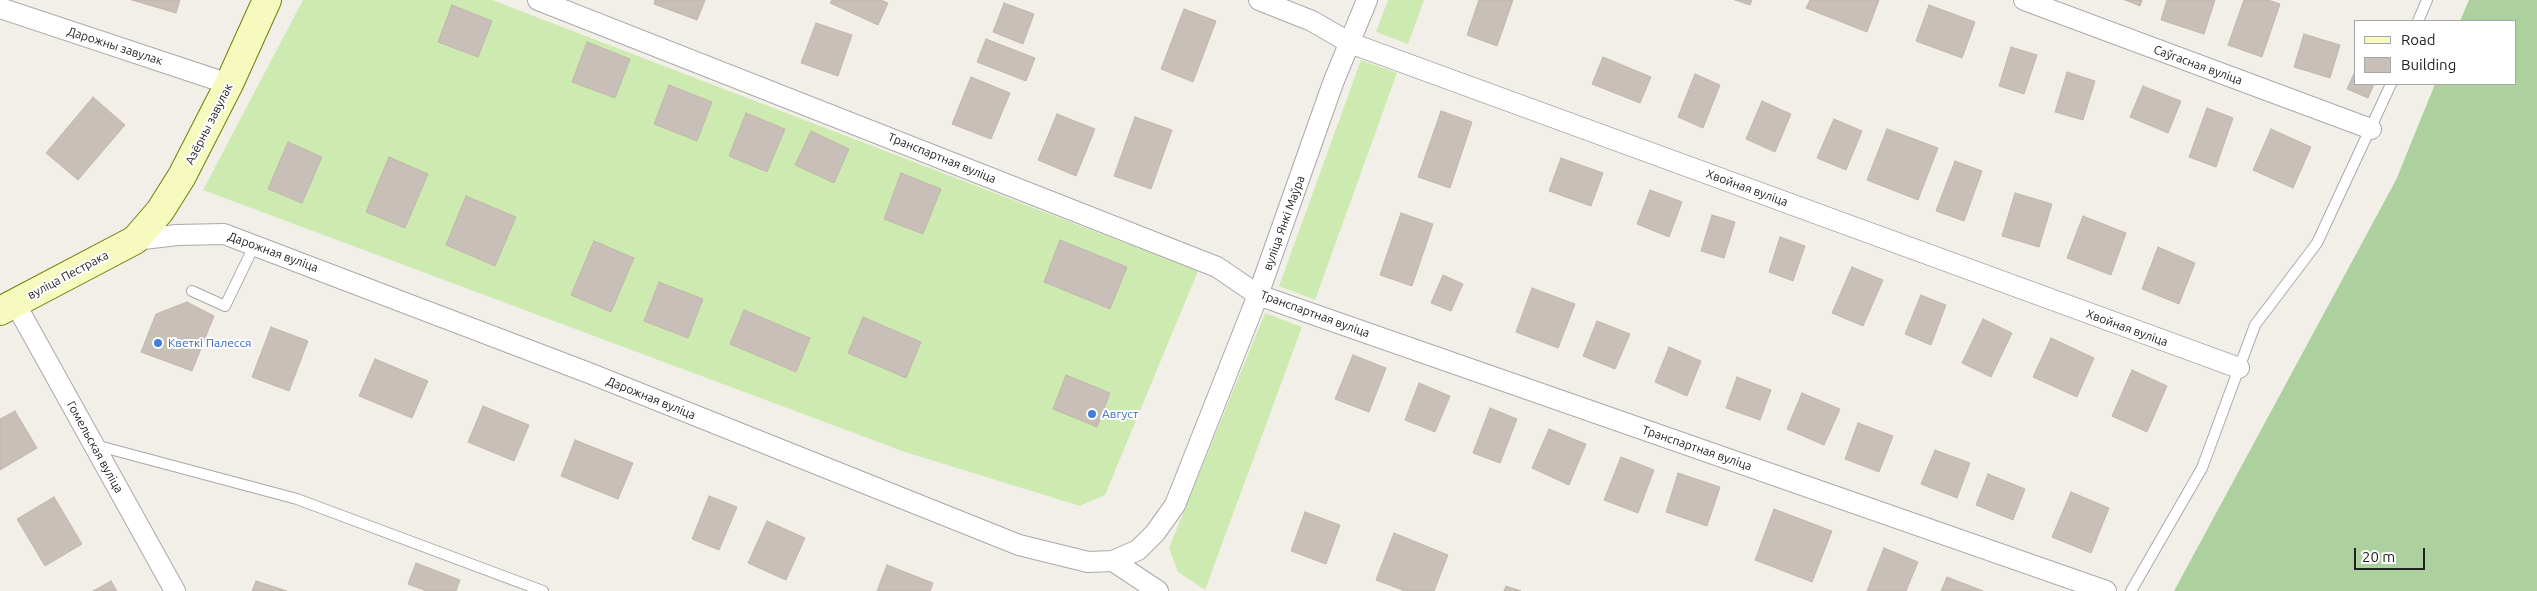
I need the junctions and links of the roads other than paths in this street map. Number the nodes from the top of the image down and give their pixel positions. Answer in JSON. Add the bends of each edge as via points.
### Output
{"nodes":[{"id":1,"x":267,"y":0,"type":"edge"},
{"id":2,"x":538,"y":0,"type":"edge"},
{"id":3,"x":1259,"y":0,"type":"edge"},
{"id":4,"x":1367,"y":0,"type":"edge"},
{"id":5,"x":2024,"y":0,"type":"edge"},
{"id":6,"x":2427,"y":0,"type":"edge"},
{"id":7,"x":0,"y":8,"type":"edge"},
{"id":8,"x":2418,"y":20,"type":"edge"},
{"id":9,"x":1350,"y":43,"type":"junction"},
{"id":10,"x":229,"y":84,"type":"junction"},
{"id":11,"x":2391,"y":85,"type":"edge"},
{"id":12,"x":2371,"y":129,"type":"junction"},
{"id":13,"x":135,"y":240,"type":"junction"},
{"id":14,"x":255,"y":244,"type":"junction"},
{"id":15,"x":192,"y":291,"type":"dead end"},
{"id":16,"x":1258,"y":294,"type":"junction"},
{"id":17,"x":8,"y":307,"type":"edge"},
{"id":18,"x":2239,"y":368,"type":"junction"},
{"id":19,"x":93,"y":445,"type":"junction"},
{"id":20,"x":1113,"y":561,"type":"junction"},
{"id":21,"x":175,"y":591,"type":"edge"},
{"id":22,"x":542,"y":591,"type":"edge"},
{"id":23,"x":1158,"y":591,"type":"edge"},
{"id":24,"x":2106,"y":591,"type":"edge"},
{"id":25,"x":2130,"y":591,"type":"edge"}],
"edges":[{"from":1,"to":10,"type":"street","name":"Азёрны завулак"},
{"from":2,"to":16,"type":"street","name":"Транспартная вуліца","via":[[1218,267]]},
{"from":3,"to":9,"type":"street","name":"Хвойная вуліца","via":[[1312,21]]},
{"from":4,"to":9,"type":"street","name":"вуліца Янкі Маўра"},
{"from":5,"to":12,"type":"street","name":"Саўгасная вуліца"},
{"from":6,"to":8,"type":"lane"},
{"from":7,"to":10,"type":"street","name":"Дарожны завулак"},
{"from":9,"to":16,"type":"street","name":"вуліца Янкі Маўра"},
{"from":9,"to":18,"type":"street","name":"Хвойная вуліца"},
{"from":10,"to":13,"type":"street","name":"Азёрны завулак","via":[[182,176],[160,211]]},
{"from":11,"to":12,"type":"lane"},
{"from":12,"to":18,"type":"lane","via":[[2317,243],[2255,325]]},
{"from":13,"to":14,"type":"street","name":"Дарожная вуліца","via":[[224,234]]},
{"from":13,"to":17,"type":"street","name":"вуліца Пестрака"},
{"from":14,"to":15,"type":"lane","via":[[225,306]]},
{"from":14,"to":20,"type":"street","name":"Дарожная вуліца","via":[[1019,545],[1088,562]]},
{"from":16,"to":20,"type":"street","name":"вуліца Янкі Маўра","via":[[1174,505],[1155,534],[1138,550]]},
{"from":16,"to":24,"type":"street","name":"Транспартная вуліца"},
{"from":17,"to":19,"type":"street","name":"Гомельская вуліца"},
{"from":18,"to":25,"type":"lane","via":[[2202,468]]},
{"from":19,"to":21,"type":"street","name":"Гомельская вуліца"},
{"from":19,"to":22,"type":"lane","via":[[297,499]]},
{"from":20,"to":23,"type":"street"}]}
